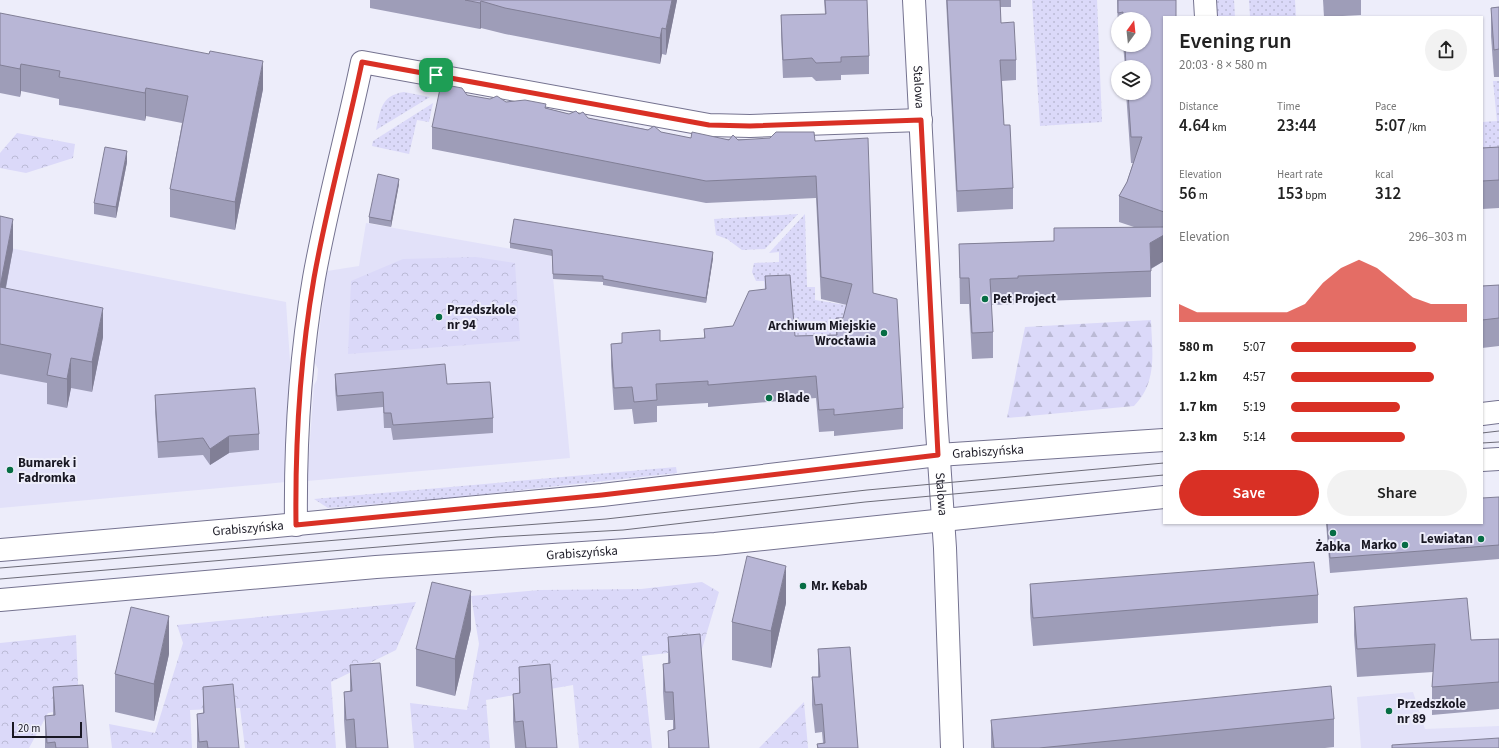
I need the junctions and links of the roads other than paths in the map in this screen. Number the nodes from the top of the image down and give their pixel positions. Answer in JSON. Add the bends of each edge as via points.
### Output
{"nodes":[{"id":1,"x":914,"y":0,"type":"edge"},
{"id":2,"x":1205,"y":0,"type":"edge"},
{"id":3,"x":1206,"y":16,"type":"edge"},
{"id":4,"x":921,"y":120,"type":"junction"},
{"id":5,"x":1499,"y":412,"type":"edge"},
{"id":6,"x":1483,"y":414,"type":"edge"},
{"id":7,"x":1163,"y":440,"type":"edge"},
{"id":8,"x":938,"y":455,"type":"junction"},
{"id":9,"x":1499,"y":459,"type":"edge"},
{"id":10,"x":1483,"y":460,"type":"edge"},
{"id":11,"x":1163,"y":498,"type":"edge"},
{"id":12,"x":943,"y":520,"type":"junction"},
{"id":13,"x":296,"y":525,"type":"junction"},
{"id":14,"x":0,"y":550,"type":"edge"},
{"id":15,"x":0,"y":600,"type":"edge"},
{"id":16,"x":952,"y":748,"type":"edge"}],
"edges":[{"from":1,"to":4,"type":"main road","name":"Stalowa"},
{"from":2,"to":3,"type":"main road"},
{"from":4,"to":8,"type":"main road","name":"Stalowa"},
{"from":4,"to":13,"type":"main road","via":[[709,125],[362,62],[314,279],[299,402]]},
{"from":5,"to":6,"type":"main road"},
{"from":7,"to":8,"type":"main road","name":"Grabiszyńska"},
{"from":8,"to":12,"type":"main road","name":"Stalowa"},
{"from":8,"to":13,"type":"main road","name":"Grabiszyńska","via":[[602,495]]},
{"from":9,"to":10,"type":"main road"},
{"from":11,"to":12,"type":"main road","name":"Grabiszyńska"},
{"from":12,"to":15,"type":"main road","name":"Grabiszyńska","via":[[715,544],[368,568]]},
{"from":12,"to":16,"type":"main road","name":"Stalowa"},
{"from":13,"to":14,"type":"main road","name":"Grabiszyńska"}]}
